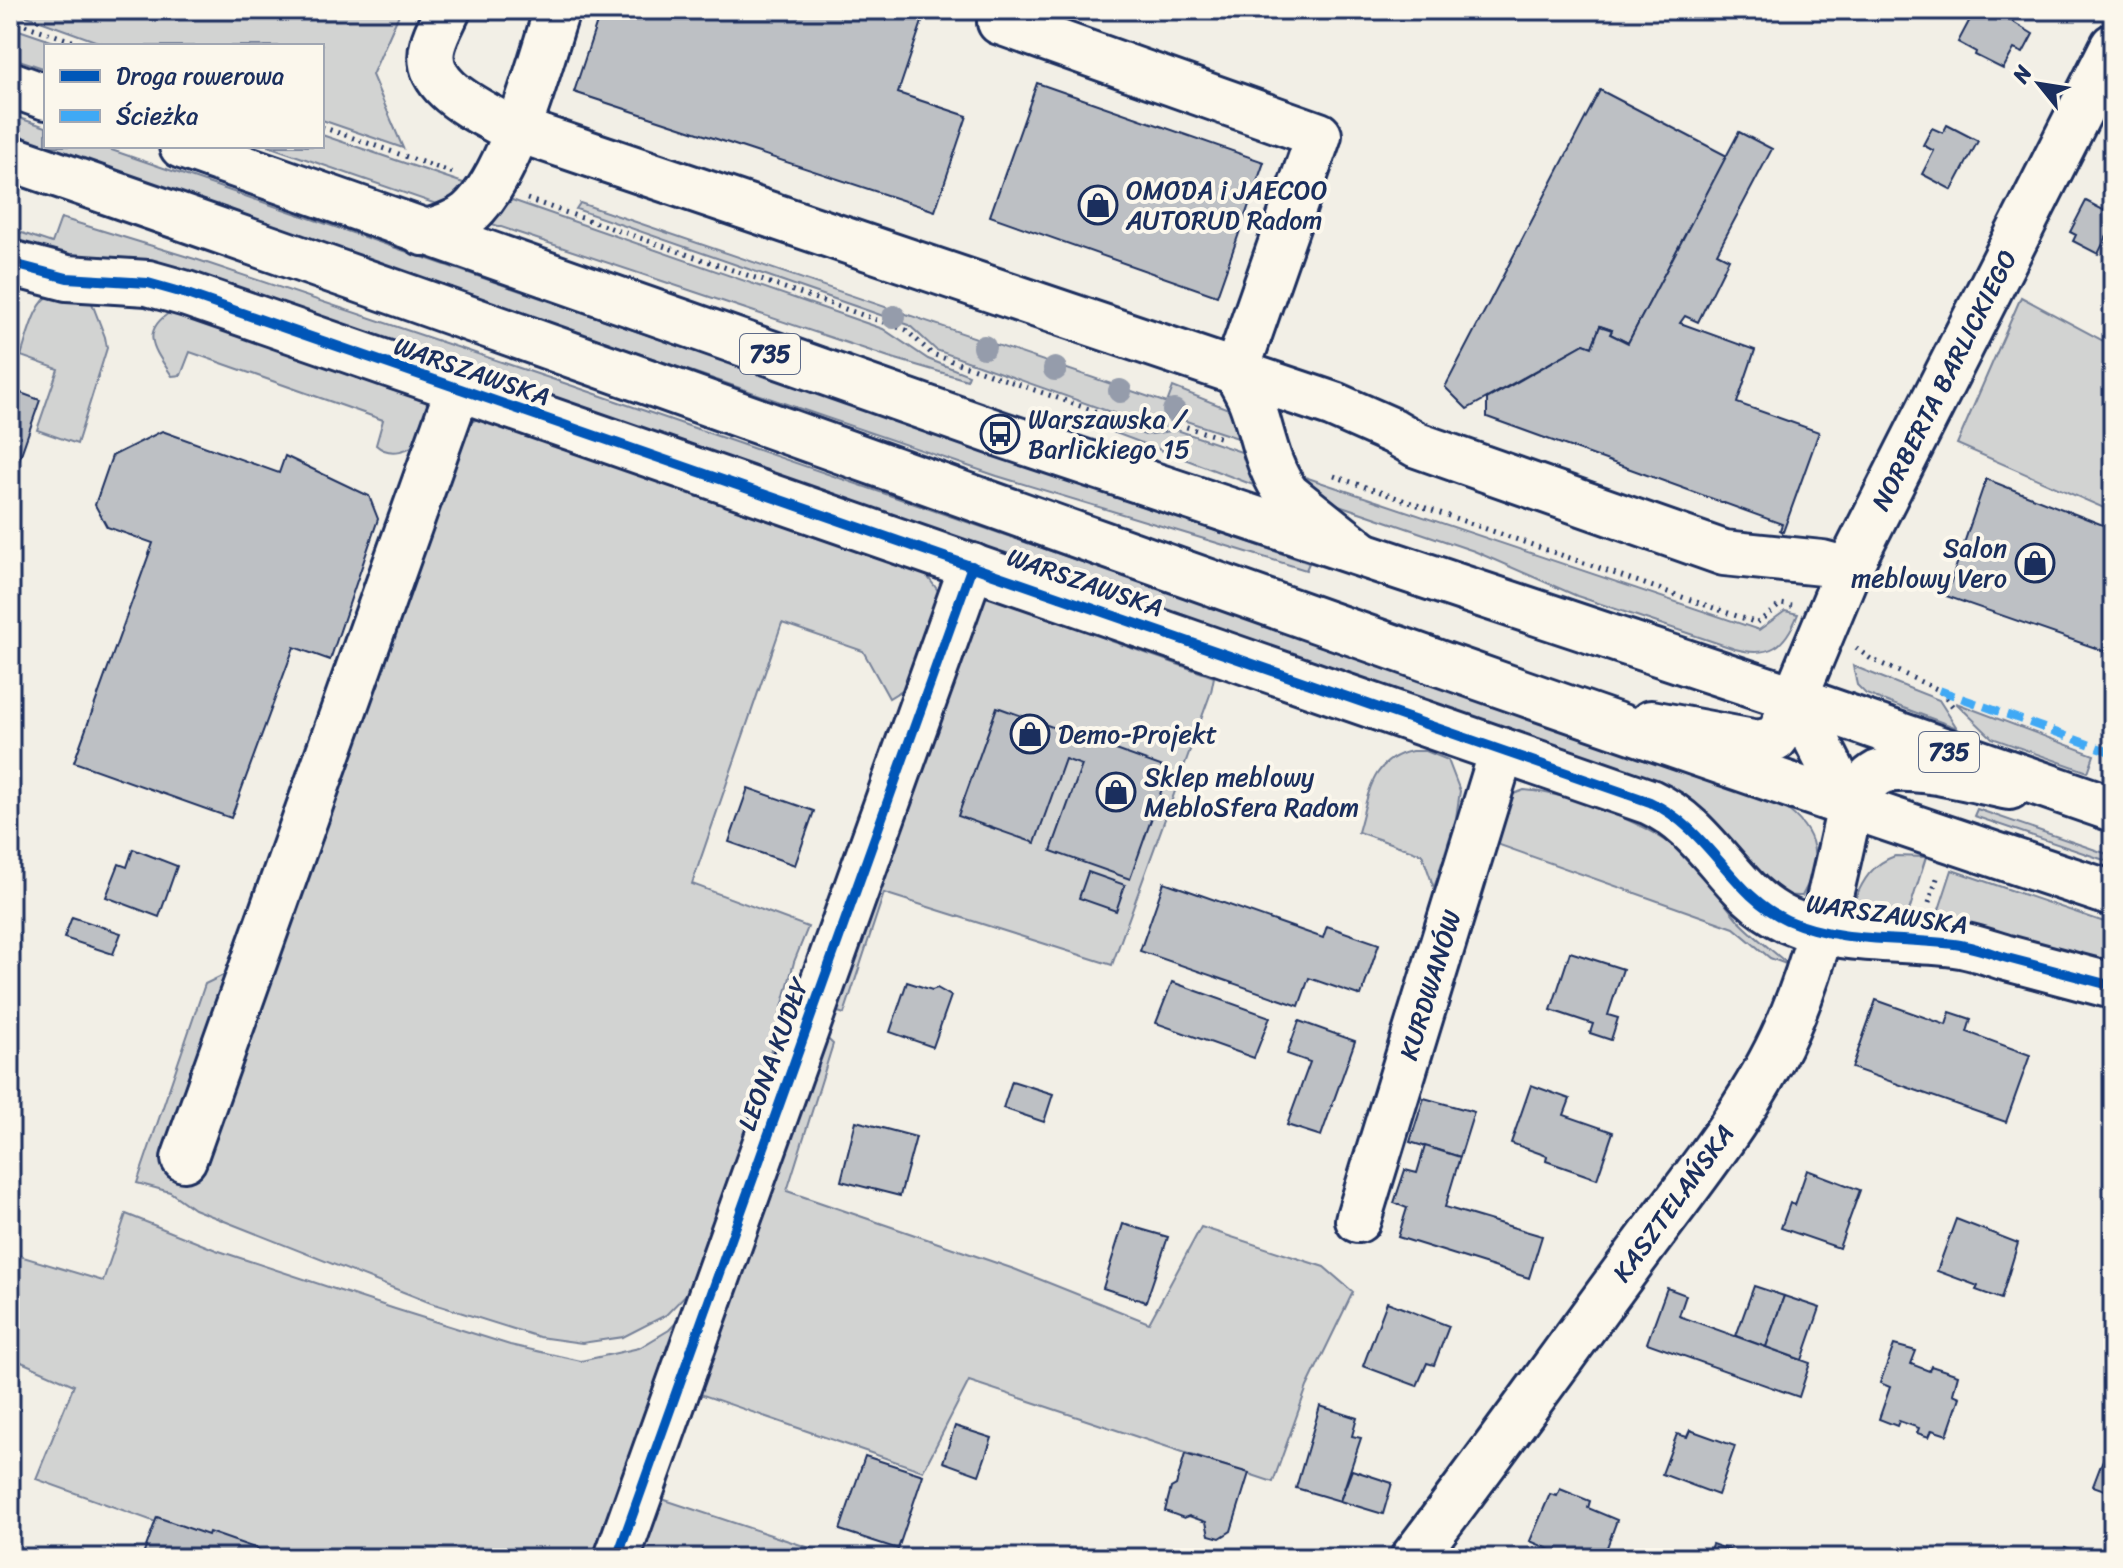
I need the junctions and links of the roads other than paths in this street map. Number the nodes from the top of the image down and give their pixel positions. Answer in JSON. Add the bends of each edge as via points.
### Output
{"nodes":[{"id":1,"x":448,"y":10,"type":"edge"},
{"id":2,"x":557,"y":10,"type":"edge"},
{"id":3,"x":1002,"y":10,"type":"edge"},
{"id":4,"x":2113,"y":46,"type":"edge"},
{"id":5,"x":10,"y":84,"type":"edge"},
{"id":6,"x":44,"y":96,"type":"edge"},
{"id":7,"x":516,"y":129,"type":"junction"},
{"id":8,"x":188,"y":148,"type":"edge"},
{"id":9,"x":10,"y":158,"type":"edge"},
{"id":10,"x":423,"y":233,"type":"junction"},
{"id":11,"x":10,"y":263,"type":"edge"},
{"id":12,"x":1236,"y":372,"type":"junction"},
{"id":13,"x":458,"y":389,"type":"junction"},
{"id":14,"x":1361,"y":553,"type":"junction"},
{"id":15,"x":972,"y":566,"type":"junction"},
{"id":16,"x":1848,"y":570,"type":"junction"},
{"id":17,"x":1796,"y":699,"type":"junction"},
{"id":18,"x":1562,"y":706,"type":"junction"},
{"id":19,"x":1502,"y":751,"type":"junction"},
{"id":20,"x":1850,"y":806,"type":"junction"},
{"id":21,"x":2107,"y":807,"type":"edge"},
{"id":22,"x":2113,"y":894,"type":"edge"},
{"id":23,"x":1823,"y":931,"type":"junction"},
{"id":24,"x":2113,"y":986,"type":"edge"},
{"id":25,"x":184,"y":1159,"type":"dead end"},
{"id":26,"x":1358,"y":1220,"type":"dead end"},
{"id":27,"x":617,"y":1558,"type":"edge"},
{"id":28,"x":1413,"y":1558,"type":"edge"}],
"edges":[{"from":1,"to":7,"type":"street","via":[[432,48],[440,82],[466,103]]},
{"from":2,"to":7,"type":"street"},
{"from":3,"to":12,"type":"street","via":[[1000,22],[1319,135]]},
{"from":4,"to":16,"type":"street","name":"NORBERTA BARLICKIEGO"},
{"from":5,"to":6,"type":"street"},
{"from":7,"to":10,"type":"street","via":[[491,186],[467,214]]},
{"from":7,"to":12,"type":"street"},
{"from":8,"to":10,"type":"street","number":"735"},
{"from":9,"to":18,"type":"street","name":"WARSZAWSKA","number":"735"},
{"from":10,"to":14,"type":"street","number":"735"},
{"from":11,"to":13,"type":"street","name":"WARSZAWSKA","via":[[67,278],[165,287]]},
{"from":12,"to":14,"type":"street","via":[[1280,484]]},
{"from":12,"to":16,"type":"street","via":[[1334,405],[1417,445],[1724,553]]},
{"from":13,"to":15,"type":"street","name":"WARSZAWSKA"},
{"from":13,"to":25,"type":"street"},
{"from":14,"to":17,"type":"street","number":"735"},
{"from":15,"to":19,"type":"street","name":"WARSZAWSKA"},
{"from":15,"to":27,"type":"street","name":"LEONA KUDŁY"},
{"from":16,"to":17,"type":"street","name":"NORBERTA BARLICKIEGO"},
{"from":17,"to":18,"type":"street","name":"NORBERTA BARLICKIEGO","via":[[1775,739],[1758,743]]},
{"from":17,"to":20,"type":"street"},
{"from":17,"to":21,"type":"street","number":"735"},
{"from":18,"to":20,"type":"street","name":"WARSZAWSKA","number":"735"},
{"from":19,"to":23,"type":"street","name":"WARSZAWSKA","via":[[1663,808],[1689,826],[1762,905]]},
{"from":19,"to":26,"type":"street","name":"KURDWANÓW"},
{"from":20,"to":21,"type":"street","name":"KASZTELAŃSKA","via":[[1869,779],[1910,768]]},
{"from":20,"to":22,"type":"street","name":"WARSZAWSKA","number":"735"},
{"from":20,"to":23,"type":"street","name":"KASZTELAŃSKA"},
{"from":23,"to":24,"type":"street","name":"WARSZAWSKA","via":[[1957,944]]},
{"from":23,"to":28,"type":"street","name":"KASZTELAŃSKA","via":[[1786,1030],[1726,1131]]}]}
